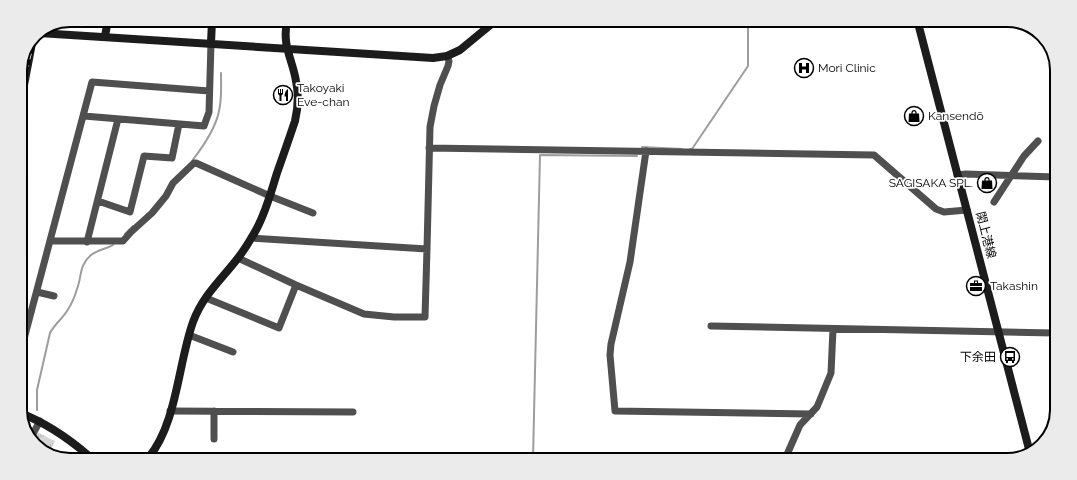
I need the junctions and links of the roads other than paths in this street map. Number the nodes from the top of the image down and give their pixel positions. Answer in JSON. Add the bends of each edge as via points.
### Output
{"nodes":[{"id":1,"x":107,"y":27,"type":"edge"},
{"id":2,"x":212,"y":27,"type":"edge"},
{"id":3,"x":286,"y":27,"type":"edge"},
{"id":4,"x":488,"y":27,"type":"edge"},
{"id":5,"x":919,"y":27,"type":"edge"},
{"id":6,"x":48,"y":33,"type":"edge"},
{"id":7,"x":105,"y":36,"type":"junction"},
{"id":8,"x":211,"y":43,"type":"junction"},
{"id":9,"x":286,"y":49,"type":"junction"},
{"id":10,"x":30,"y":54,"type":"edge"},
{"id":11,"x":447,"y":56,"type":"junction"},
{"id":12,"x":27,"y":69,"type":"edge"},
{"id":13,"x":209,"y":91,"type":"junction"},
{"id":14,"x":84,"y":116,"type":"junction"},
{"id":15,"x":118,"y":119,"type":"junction"},
{"id":16,"x":179,"y":124,"type":"junction"},
{"id":17,"x":1038,"y":141,"type":"dead end"},
{"id":18,"x":429,"y":148,"type":"junction"},
{"id":19,"x":646,"y":151,"type":"junction"},
{"id":20,"x":957,"y":175,"type":"junction"},
{"id":21,"x":1010,"y":176,"type":"junction"},
{"id":22,"x":1050,"y":177,"type":"edge"},
{"id":23,"x":270,"y":196,"type":"junction"},
{"id":24,"x":98,"y":201,"type":"junction"},
{"id":25,"x":994,"y":202,"type":"dead end"},
{"id":26,"x":967,"y":210,"type":"junction"},
{"id":27,"x":313,"y":213,"type":"dead end"},
{"id":28,"x":251,"y":238,"type":"junction"},
{"id":29,"x":50,"y":241,"type":"junction"},
{"id":30,"x":87,"y":242,"type":"junction"},
{"id":31,"x":427,"y":249,"type":"junction"},
{"id":32,"x":238,"y":258,"type":"junction"},
{"id":33,"x":296,"y":285,"type":"junction"},
{"id":34,"x":37,"y":292,"type":"junction"},
{"id":35,"x":54,"y":296,"type":"dead end"},
{"id":36,"x":206,"y":298,"type":"junction"},
{"id":37,"x":711,"y":326,"type":"dead end"},
{"id":38,"x":27,"y":328,"type":"edge"},
{"id":39,"x":833,"y":329,"type":"junction"},
{"id":40,"x":999,"y":333,"type":"junction"},
{"id":41,"x":1050,"y":333,"type":"edge"},
{"id":42,"x":189,"y":335,"type":"junction"},
{"id":43,"x":233,"y":352,"type":"dead end"},
{"id":44,"x":170,"y":411,"type":"junction"},
{"id":45,"x":214,"y":411,"type":"junction"},
{"id":46,"x":353,"y":412,"type":"dead end"},
{"id":47,"x":811,"y":414,"type":"junction"},
{"id":48,"x":28,"y":416,"type":"edge"},
{"id":49,"x":40,"y":422,"type":"junction"},
{"id":50,"x":33,"y":433,"type":"edge"},
{"id":51,"x":214,"y":439,"type":"dead end"},
{"id":52,"x":1029,"y":447,"type":"edge"},
{"id":53,"x":85,"y":453,"type":"edge"},
{"id":54,"x":151,"y":453,"type":"edge"},
{"id":55,"x":788,"y":453,"type":"edge"}],
"edges":[{"from":1,"to":7,"type":"street"},
{"from":2,"to":8,"type":"street"},
{"from":3,"to":9,"type":"street"},
{"from":4,"to":11,"type":"street","via":[[460,50]]},
{"from":5,"to":20,"type":"street","name":"閖上港線"},
{"from":6,"to":7,"type":"street"},
{"from":7,"to":8,"type":"street"},
{"from":8,"to":9,"type":"street"},
{"from":8,"to":13,"type":"street"},
{"from":9,"to":11,"type":"street","via":[[422,58]]},
{"from":9,"to":23,"type":"street","via":[[297,82],[298,109]]},
{"from":10,"to":12,"type":"street"},
{"from":11,"to":18,"type":"street","via":[[448,66],[434,106]]},
{"from":13,"to":14,"type":"street","via":[[92,82]]},
{"from":13,"to":16,"type":"street","via":[[209,112],[204,126]]},
{"from":14,"to":15,"type":"street"},
{"from":14,"to":29,"type":"street"},
{"from":15,"to":16,"type":"street"},
{"from":15,"to":24,"type":"street"},
{"from":16,"to":24,"type":"street","via":[[172,158],[144,156],[130,212]]},
{"from":17,"to":21,"type":"street"},
{"from":18,"to":19,"type":"street"},
{"from":18,"to":31,"type":"street"},
{"from":19,"to":26,"type":"street","via":[[874,155],[936,209],[944,212]]},
{"from":19,"to":47,"type":"street","via":[[630,262],[611,344],[615,411]]},
{"from":20,"to":21,"type":"street"},
{"from":20,"to":26,"type":"street","name":"閖上港線"},
{"from":21,"to":22,"type":"street"},
{"from":21,"to":25,"type":"street"},
{"from":23,"to":27,"type":"street"},
{"from":23,"to":28,"type":"street"},
{"from":23,"to":30,"type":"street","via":[[196,163],[173,183],[152,213],[123,242]]},
{"from":24,"to":30,"type":"street"},
{"from":26,"to":40,"type":"street","name":"閖上港線"},
{"from":28,"to":31,"type":"street"},
{"from":28,"to":32,"type":"street"},
{"from":29,"to":30,"type":"street"},
{"from":29,"to":34,"type":"street"},
{"from":31,"to":33,"type":"street","via":[[425,317],[364,314]]},
{"from":32,"to":33,"type":"street"},
{"from":32,"to":36,"type":"street"},
{"from":33,"to":36,"type":"street","via":[[279,328]]},
{"from":34,"to":35,"type":"street"},
{"from":34,"to":38,"type":"street"},
{"from":36,"to":42,"type":"street"},
{"from":37,"to":39,"type":"street"},
{"from":39,"to":40,"type":"street"},
{"from":39,"to":47,"type":"street","via":[[831,373],[817,407]]},
{"from":40,"to":41,"type":"street"},
{"from":40,"to":52,"type":"street","name":"閖上港線"},
{"from":42,"to":43,"type":"street"},
{"from":42,"to":44,"type":"street"},
{"from":44,"to":45,"type":"street"},
{"from":44,"to":54,"type":"street","via":[[159,442]]},
{"from":45,"to":46,"type":"street"},
{"from":45,"to":51,"type":"street"},
{"from":47,"to":55,"type":"street","via":[[800,426]]},
{"from":48,"to":49,"type":"street"},
{"from":49,"to":50,"type":"street"},
{"from":49,"to":53,"type":"street","via":[[62,434]]}]}
